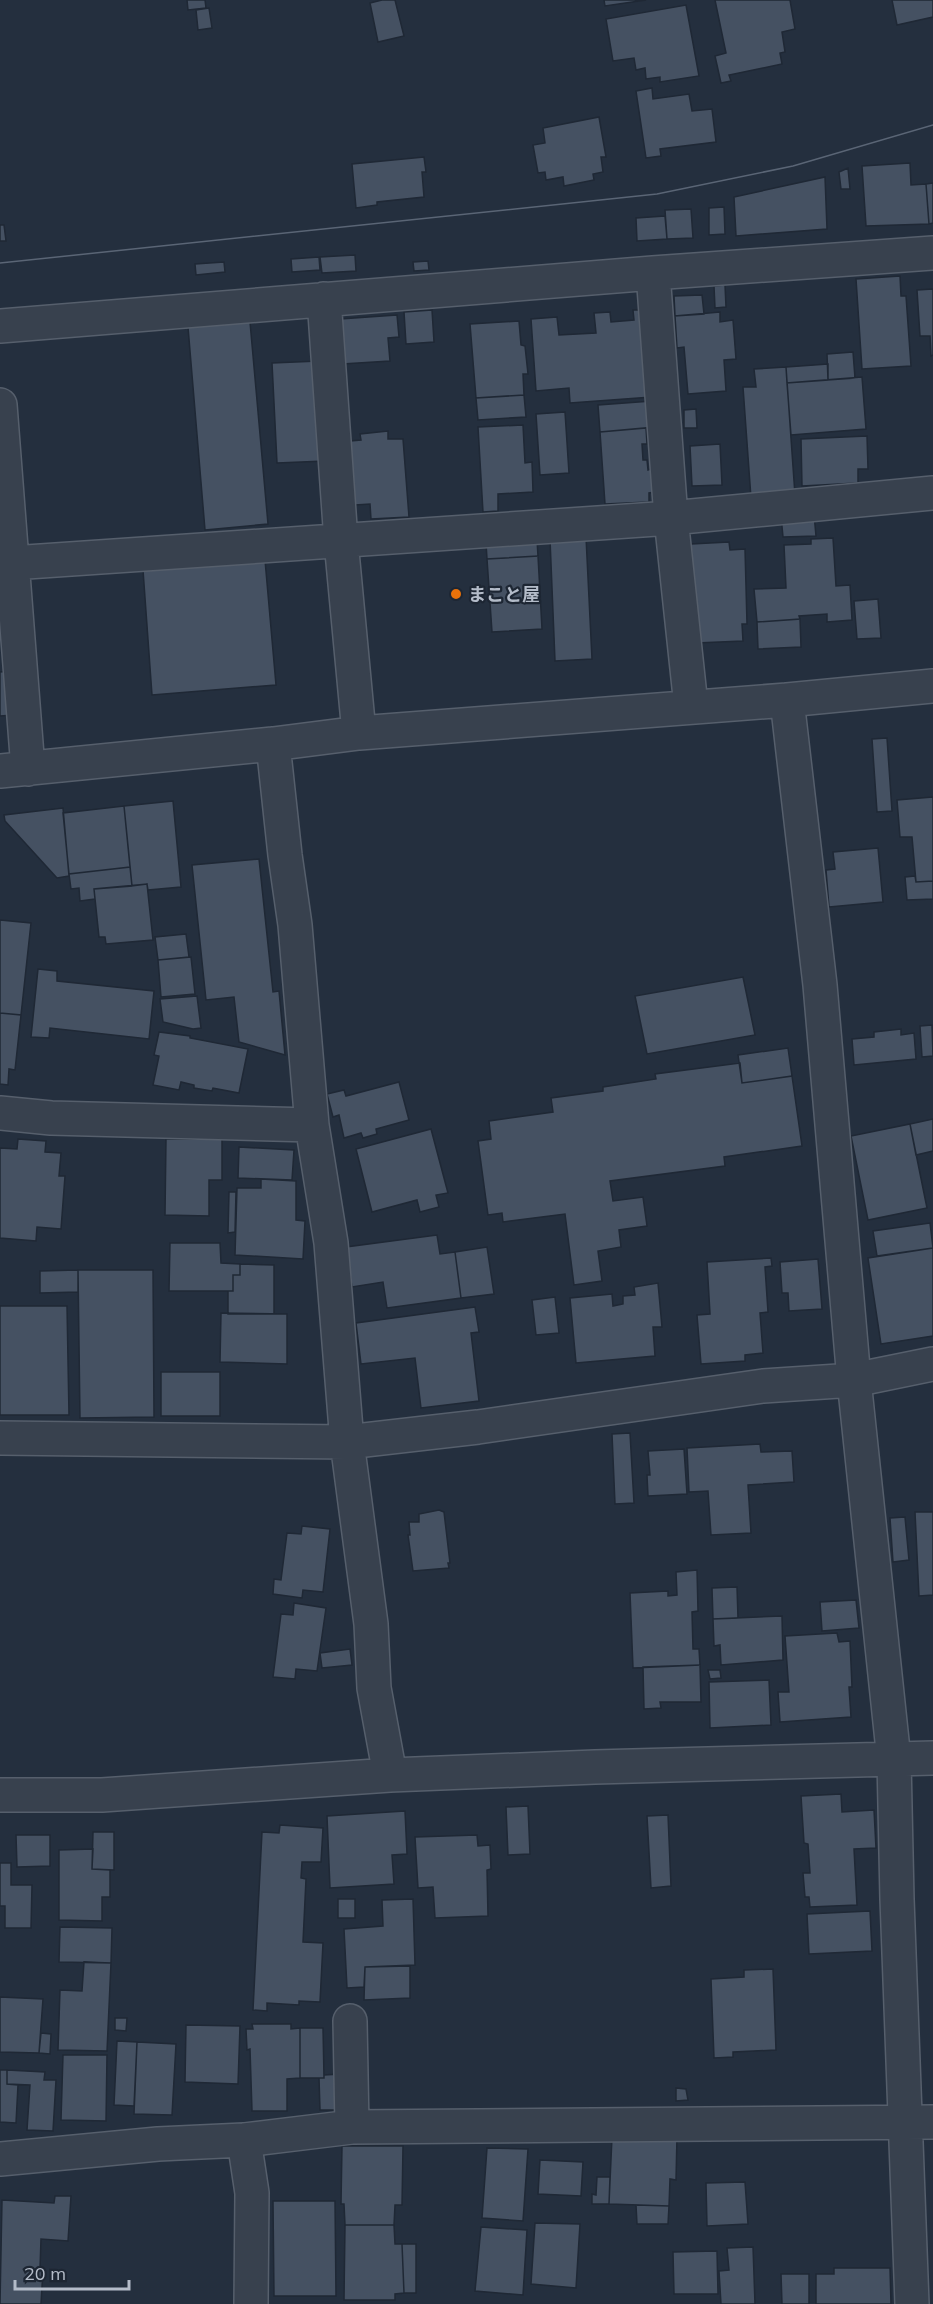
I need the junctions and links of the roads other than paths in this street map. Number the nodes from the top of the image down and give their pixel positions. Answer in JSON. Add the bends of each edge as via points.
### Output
{"nodes":[{"id":1,"x":933,"y":254,"type":"edge"},
{"id":2,"x":653,"y":273,"type":"junction"},
{"id":3,"x":324,"y":299,"type":"junction"},
{"id":4,"x":0,"y":326,"type":"edge"},
{"id":5,"x":0,"y":405,"type":"edge"},
{"id":6,"x":933,"y":493,"type":"edge"},
{"id":7,"x":671,"y":518,"type":"junction"},
{"id":8,"x":341,"y":541,"type":"junction"},
{"id":9,"x":12,"y":563,"type":"junction"},
{"id":10,"x":933,"y":686,"type":"edge"},
{"id":11,"x":787,"y":700,"type":"junction"},
{"id":12,"x":691,"y":706,"type":"junction"},
{"id":13,"x":359,"y":733,"type":"junction"},
{"id":14,"x":273,"y":744,"type":"junction"},
{"id":15,"x":14,"y":770,"type":"edge"},
{"id":16,"x":0,"y":1113,"type":"edge"},
{"id":17,"x":312,"y":1125,"type":"junction"},
{"id":18,"x":933,"y":1364,"type":"edge"},
{"id":19,"x":854,"y":1380,"type":"junction"},
{"id":20,"x":0,"y":1438,"type":"edge"},
{"id":21,"x":347,"y":1442,"type":"junction"},
{"id":22,"x":933,"y":1758,"type":"edge"},
{"id":23,"x":894,"y":1760,"type":"junction"},
{"id":24,"x":390,"y":1775,"type":"junction"},
{"id":25,"x":0,"y":1795,"type":"edge"},
{"id":26,"x":350,"y":2021,"type":"dead end"},
{"id":27,"x":919,"y":2122,"type":"edge"},
{"id":28,"x":352,"y":2127,"type":"junction"},
{"id":29,"x":244,"y":2140,"type":"junction"},
{"id":30,"x":0,"y":2159,"type":"edge"},
{"id":31,"x":251,"y":2304,"type":"edge"},
{"id":32,"x":912,"y":2304,"type":"edge"}],
"edges":[{"from":1,"to":2,"type":"street"},
{"from":2,"to":3,"type":"street"},
{"from":2,"to":7,"type":"street"},
{"from":3,"to":4,"type":"street"},
{"from":3,"to":8,"type":"street"},
{"from":5,"to":9,"type":"street"},
{"from":6,"to":7,"type":"street"},
{"from":7,"to":8,"type":"street"},
{"from":7,"to":12,"type":"street"},
{"from":8,"to":9,"type":"street"},
{"from":8,"to":13,"type":"street"},
{"from":9,"to":15,"type":"street"},
{"from":10,"to":11,"type":"street"},
{"from":11,"to":12,"type":"street"},
{"from":11,"to":19,"type":"street","via":[[820,985]]},
{"from":12,"to":13,"type":"street"},
{"from":13,"to":14,"type":"street"},
{"from":14,"to":15,"type":"street"},
{"from":14,"to":17,"type":"street","via":[[295,925]]},
{"from":16,"to":17,"type":"street","via":[[51,1118]]},
{"from":17,"to":21,"type":"street","via":[[331,1243]]},
{"from":18,"to":19,"type":"street"},
{"from":19,"to":21,"type":"street","via":[[763,1386]]},
{"from":19,"to":23,"type":"street"},
{"from":20,"to":21,"type":"street"},
{"from":21,"to":24,"type":"street","via":[[371,1624],[374,1688]]},
{"from":22,"to":23,"type":"street"},
{"from":23,"to":24,"type":"street"},
{"from":23,"to":27,"type":"street"},
{"from":24,"to":25,"type":"street","via":[[102,1795]]},
{"from":26,"to":28,"type":"street"},
{"from":27,"to":28,"type":"street"},
{"from":27,"to":32,"type":"street"},
{"from":28,"to":29,"type":"street"},
{"from":29,"to":30,"type":"street"},
{"from":29,"to":31,"type":"street","via":[[252,2193]]}]}
